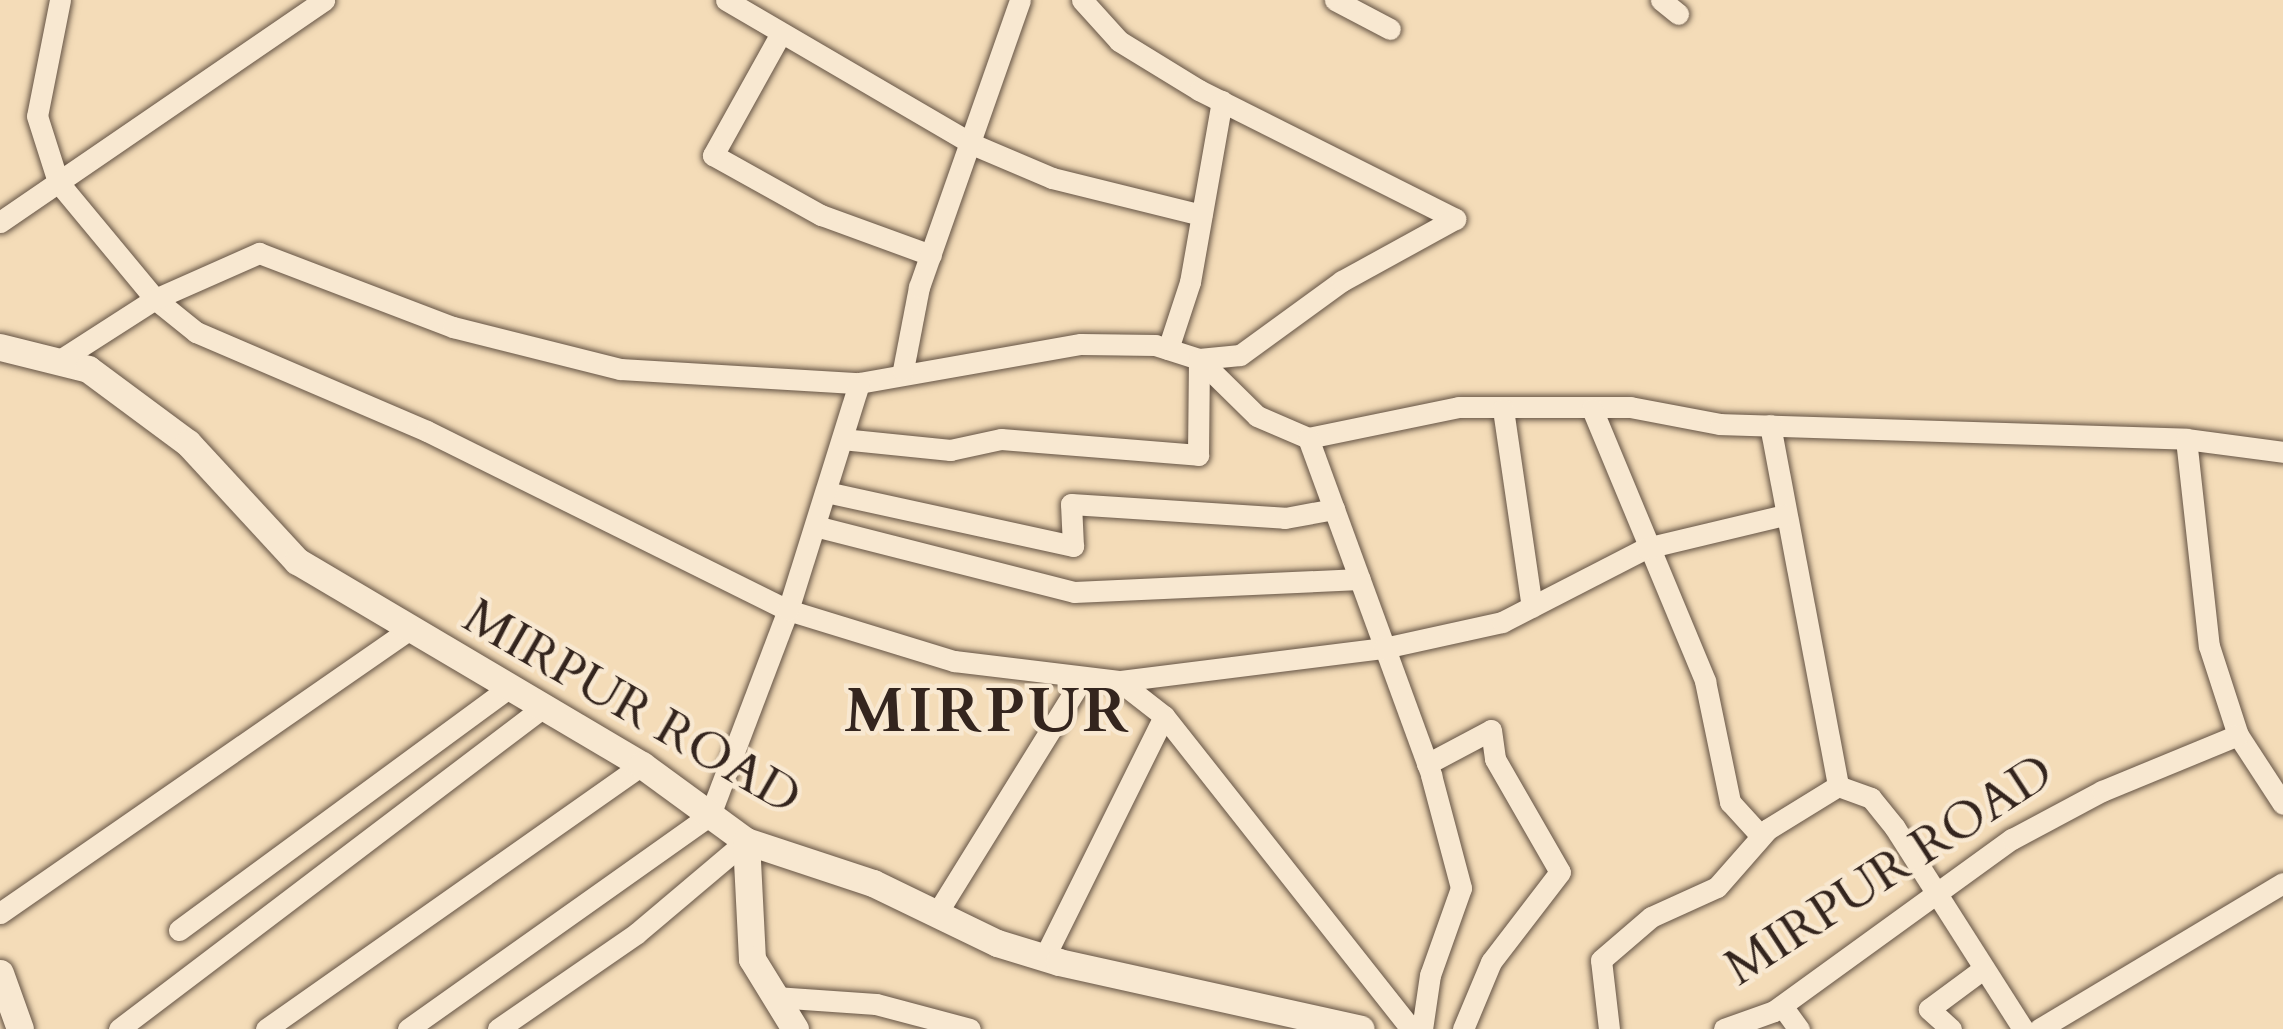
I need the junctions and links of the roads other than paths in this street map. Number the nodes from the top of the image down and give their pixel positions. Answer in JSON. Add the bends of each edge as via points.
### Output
{"nodes":[{"id":1,"x":60,"y":0,"type":"edge"},
{"id":2,"x":324,"y":0,"type":"edge"},
{"id":3,"x":1082,"y":0,"type":"edge"},
{"id":4,"x":1336,"y":0,"type":"edge"},
{"id":5,"x":726,"y":1,"type":"edge"},
{"id":6,"x":1010,"y":5,"type":"edge"},
{"id":7,"x":1390,"y":28,"type":"dead end"},
{"id":8,"x":781,"y":33,"type":"junction"},
{"id":9,"x":1222,"y":101,"type":"junction"},
{"id":10,"x":972,"y":144,"type":"junction"},
{"id":11,"x":58,"y":182,"type":"junction"},
{"id":12,"x":1202,"y":215,"type":"junction"},
{"id":13,"x":0,"y":222,"type":"edge"},
{"id":14,"x":931,"y":255,"type":"junction"},
{"id":15,"x":155,"y":299,"type":"junction"},
{"id":16,"x":0,"y":347,"type":"edge"},
{"id":17,"x":1168,"y":349,"type":"junction"},
{"id":18,"x":63,"y":358,"type":"junction"},
{"id":19,"x":1199,"y":359,"type":"junction"},
{"id":20,"x":903,"y":370,"type":"junction"},
{"id":21,"x":859,"y":383,"type":"junction"},
{"id":22,"x":1503,"y":409,"type":"junction"},
{"id":23,"x":1592,"y":409,"type":"junction"},
{"id":24,"x":1770,"y":425,"type":"junction"},
{"id":25,"x":1308,"y":438,"type":"junction"},
{"id":26,"x":842,"y":439,"type":"junction"},
{"id":27,"x":2186,"y":439,"type":"junction"},
{"id":28,"x":2283,"y":452,"type":"edge"},
{"id":29,"x":826,"y":492,"type":"junction"},
{"id":30,"x":1334,"y":509,"type":"junction"},
{"id":31,"x":1784,"y":515,"type":"junction"},
{"id":32,"x":815,"y":526,"type":"junction"},
{"id":33,"x":1646,"y":548,"type":"junction"},
{"id":34,"x":1360,"y":579,"type":"junction"},
{"id":35,"x":1532,"y":607,"type":"junction"},
{"id":36,"x":788,"y":610,"type":"junction"},
{"id":37,"x":407,"y":631,"type":"junction"},
{"id":38,"x":1384,"y":648,"type":"junction"},
{"id":39,"x":1082,"y":680,"type":"junction"},
{"id":40,"x":1119,"y":681,"type":"junction"},
{"id":41,"x":508,"y":688,"type":"junction"},
{"id":42,"x":542,"y":708,"type":"junction"},
{"id":43,"x":1164,"y":716,"type":"junction"},
{"id":44,"x":2238,"y":736,"type":"junction"},
{"id":45,"x":1426,"y":764,"type":"junction"},
{"id":46,"x":642,"y":765,"type":"junction"},
{"id":47,"x":1838,"y":786,"type":"junction"},
{"id":48,"x":2283,"y":804,"type":"edge"},
{"id":49,"x":710,"y":815,"type":"junction"},
{"id":50,"x":1761,"y":836,"type":"junction"},
{"id":51,"x":746,"y":841,"type":"junction"},
{"id":52,"x":2283,"y":883,"type":"edge"},
{"id":53,"x":1937,"y":891,"type":"junction"},
{"id":54,"x":0,"y":913,"type":"edge"},
{"id":55,"x":938,"y":913,"type":"junction"},
{"id":56,"x":179,"y":930,"type":"dead end"},
{"id":57,"x":1044,"y":958,"type":"junction"},
{"id":58,"x":1983,"y":969,"type":"junction"},
{"id":59,"x":0,"y":973,"type":"edge"},
{"id":60,"x":775,"y":997,"type":"junction"},
{"id":61,"x":1782,"y":1006,"type":"junction"},
{"id":62,"x":15,"y":1028,"type":"edge"},
{"id":63,"x":119,"y":1029,"type":"edge"},
{"id":64,"x":266,"y":1029,"type":"edge"},
{"id":65,"x":408,"y":1029,"type":"edge"},
{"id":66,"x":498,"y":1029,"type":"edge"},
{"id":67,"x":795,"y":1029,"type":"edge"},
{"id":68,"x":970,"y":1029,"type":"edge"},
{"id":69,"x":1360,"y":1029,"type":"edge"},
{"id":70,"x":1411,"y":1029,"type":"edge"},
{"id":71,"x":1422,"y":1029,"type":"edge"},
{"id":72,"x":1463,"y":1029,"type":"edge"},
{"id":73,"x":1609,"y":1029,"type":"edge"},
{"id":74,"x":1724,"y":1029,"type":"edge"},
{"id":75,"x":1799,"y":1029,"type":"edge"},
{"id":76,"x":1951,"y":1029,"type":"edge"},
{"id":77,"x":2023,"y":1029,"type":"edge"},
{"id":78,"x":2039,"y":1029,"type":"edge"}],
"edges":[{"from":1,"to":11,"type":"street","via":[[37,116]]},
{"from":2,"to":11,"type":"street"},
{"from":3,"to":9,"type":"street","via":[[1119,41]]},
{"from":4,"to":7,"type":"street"},
{"from":5,"to":8,"type":"street"},
{"from":6,"to":10,"type":"street"},
{"from":8,"to":10,"type":"street"},
{"from":8,"to":14,"type":"street","via":[[713,155],[821,215]]},
{"from":9,"to":12,"type":"street"},
{"from":9,"to":19,"type":"street","via":[[1455,219],[1342,281],[1240,355]]},
{"from":10,"to":12,"type":"street","via":[[1052,178]]},
{"from":10,"to":14,"type":"street"},
{"from":11,"to":13,"type":"street"},
{"from":11,"to":15,"type":"street"},
{"from":12,"to":17,"type":"street"},
{"from":14,"to":20,"type":"street"},
{"from":15,"to":18,"type":"street"},
{"from":15,"to":21,"type":"street","via":[[259,253],[453,327],[620,370]]},
{"from":15,"to":36,"type":"street","via":[[213,340],[427,431]]},
{"from":16,"to":18,"type":"street","name":"MIRPUR ROAD"},
{"from":17,"to":19,"type":"street"},
{"from":17,"to":20,"type":"street","via":[[1081,344]]},
{"from":18,"to":37,"type":"street","name":"MIRPUR ROAD","via":[[188,443],[297,561]]},
{"from":19,"to":25,"type":"street","via":[[1257,416]]},
{"from":19,"to":26,"type":"street","via":[[1198,455],[1001,439],[950,450]]},
{"from":20,"to":21,"type":"street"},
{"from":21,"to":26,"type":"street"},
{"from":22,"to":23,"type":"street"},
{"from":22,"to":25,"type":"street","via":[[1386,416]]},
{"from":22,"to":35,"type":"street"},
{"from":23,"to":24,"type":"street"},
{"from":23,"to":33,"type":"street"},
{"from":24,"to":27,"type":"street"},
{"from":24,"to":31,"type":"street"},
{"from":25,"to":30,"type":"street"},
{"from":26,"to":29,"type":"street"},
{"from":27,"to":28,"type":"street"},
{"from":27,"to":44,"type":"street","via":[[2210,646]]},
{"from":29,"to":30,"type":"street","via":[[1072,546],[1071,504],[1285,518]]},
{"from":29,"to":32,"type":"street"},
{"from":30,"to":34,"type":"street"},
{"from":31,"to":33,"type":"street"},
{"from":31,"to":47,"type":"street"},
{"from":32,"to":34,"type":"street","via":[[1074,592]]},
{"from":32,"to":36,"type":"street"},
{"from":33,"to":35,"type":"street"},
{"from":33,"to":50,"type":"street","via":[[1705,681],[1730,802]]},
{"from":34,"to":38,"type":"street"},
{"from":35,"to":38,"type":"street","via":[[1502,622]]},
{"from":36,"to":39,"type":"street","via":[[954,661]]},
{"from":36,"to":49,"type":"street"},
{"from":37,"to":41,"type":"street","name":"MIRPUR ROAD"},
{"from":37,"to":54,"type":"street"},
{"from":38,"to":40,"type":"street"},
{"from":38,"to":45,"type":"street"},
{"from":39,"to":40,"type":"street"},
{"from":39,"to":55,"type":"street"},
{"from":40,"to":43,"type":"street"},
{"from":41,"to":42,"type":"street","name":"MIRPUR ROAD"},
{"from":41,"to":56,"type":"street"},
{"from":42,"to":46,"type":"street","name":"MIRPUR ROAD"},
{"from":42,"to":63,"type":"street"},
{"from":43,"to":57,"type":"street"},
{"from":43,"to":70,"type":"street"},
{"from":44,"to":48,"type":"street"},
{"from":44,"to":53,"type":"street","name":"MIRPUR ROAD","via":[[2102,791]]},
{"from":45,"to":71,"type":"street","via":[[1461,888],[1430,975]]},
{"from":45,"to":72,"type":"street","via":[[1491,730],[1495,759],[1560,872],[1490,962]]},
{"from":46,"to":49,"type":"street","name":"MIRPUR ROAD"},
{"from":46,"to":64,"type":"street"},
{"from":47,"to":50,"type":"street"},
{"from":47,"to":53,"type":"street","via":[[1871,798]]},
{"from":49,"to":51,"type":"street","name":"MIRPUR ROAD"},
{"from":49,"to":65,"type":"street"},
{"from":50,"to":73,"type":"street","via":[[1717,887],[1651,917],[1600,960]]},
{"from":51,"to":55,"type":"street","name":"MIRPUR ROAD"},
{"from":51,"to":60,"type":"street","via":[[752,959]]},
{"from":51,"to":66,"type":"street","via":[[637,933]]},
{"from":52,"to":78,"type":"street"},
{"from":53,"to":58,"type":"street"},
{"from":53,"to":61,"type":"street","name":"MIRPUR ROAD"},
{"from":55,"to":57,"type":"street","name":"MIRPUR ROAD"},
{"from":57,"to":69,"type":"street","name":"MIRPUR ROAD"},
{"from":58,"to":76,"type":"street","via":[[1929,1009]]},
{"from":58,"to":77,"type":"street"},
{"from":59,"to":62,"type":"street"},
{"from":60,"to":67,"type":"street"},
{"from":60,"to":68,"type":"street","via":[[876,1004]]},
{"from":61,"to":74,"type":"street","name":"MIRPUR ROAD"},
{"from":61,"to":75,"type":"street"}]}
